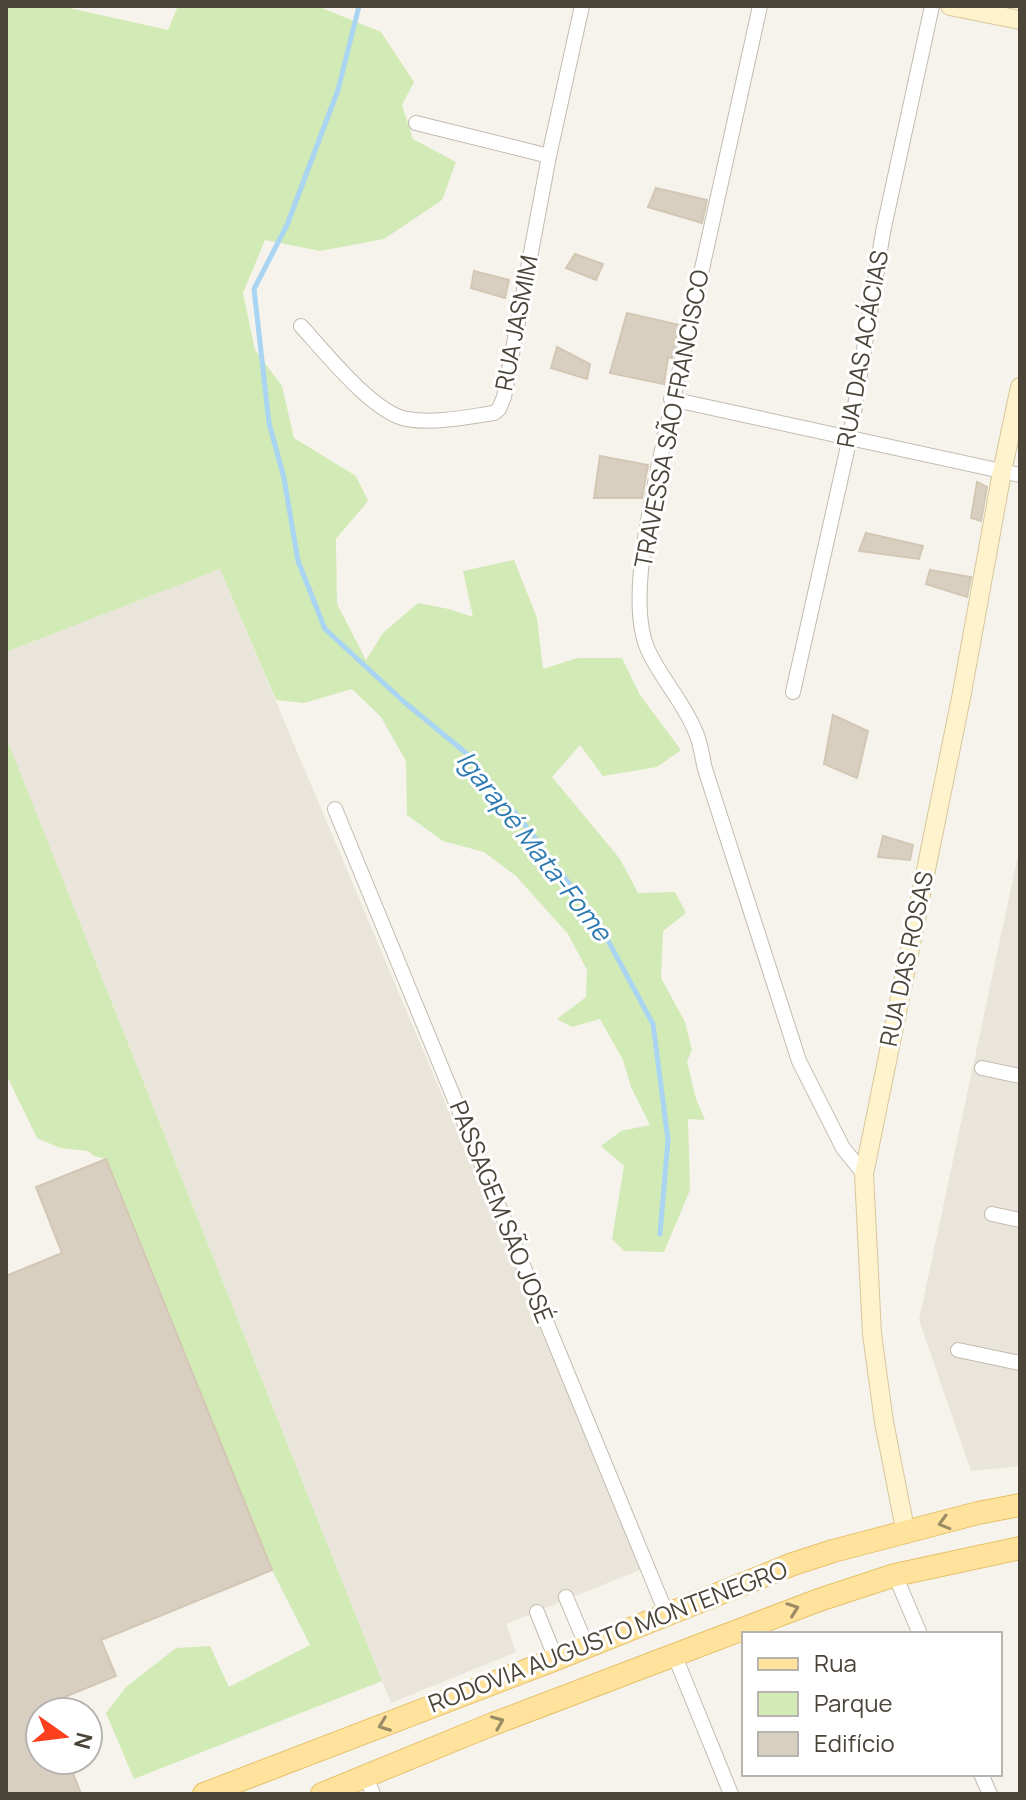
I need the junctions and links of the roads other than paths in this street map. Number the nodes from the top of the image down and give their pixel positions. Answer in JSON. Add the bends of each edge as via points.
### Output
{"nodes":[{"id":1,"x":582,"y":6,"type":"edge"},
{"id":2,"x":760,"y":6,"type":"edge"},
{"id":3,"x":932,"y":6,"type":"edge"},
{"id":4,"x":950,"y":6,"type":"edge"},
{"id":5,"x":1020,"y":20,"type":"edge"},
{"id":6,"x":416,"y":123,"type":"dead end"},
{"id":7,"x":549,"y":156,"type":"junction"},
{"id":8,"x":301,"y":326,"type":"dead end"},
{"id":9,"x":1020,"y":387,"type":"edge"},
{"id":10,"x":671,"y":399,"type":"junction"},
{"id":11,"x":850,"y":437,"type":"junction"},
{"id":12,"x":1011,"y":473,"type":"edge"},
{"id":13,"x":793,"y":692,"type":"dead end"},
{"id":14,"x":335,"y":809,"type":"dead end"},
{"id":15,"x":982,"y":1068,"type":"dead end"},
{"id":16,"x":1020,"y":1076,"type":"edge"},
{"id":17,"x":864,"y":1174,"type":"junction"},
{"id":18,"x":992,"y":1214,"type":"dead end"},
{"id":19,"x":1020,"y":1220,"type":"edge"},
{"id":20,"x":958,"y":1350,"type":"dead end"},
{"id":21,"x":1020,"y":1363,"type":"edge"},
{"id":22,"x":1020,"y":1505,"type":"edge"},
{"id":23,"x":906,"y":1534,"type":"junction"},
{"id":24,"x":1020,"y":1548,"type":"edge"},
{"id":25,"x":895,"y":1575,"type":"junction"},
{"id":26,"x":566,"y":1597,"type":"dead end"},
{"id":27,"x":537,"y":1612,"type":"dead end"},
{"id":28,"x":667,"y":1615,"type":"junction"},
{"id":29,"x":919,"y":1632,"type":"edge"},
{"id":30,"x":587,"y":1647,"type":"junction"},
{"id":31,"x":674,"y":1654,"type":"junction"},
{"id":32,"x":556,"y":1659,"type":"junction"},
{"id":33,"x":370,"y":1786,"type":"edge"},
{"id":34,"x":204,"y":1794,"type":"edge"},
{"id":35,"x":322,"y":1794,"type":"edge"},
{"id":36,"x":731,"y":1794,"type":"edge"}],
"edges":[{"from":1,"to":7,"type":"street","name":"RUA JASMIM"},
{"from":2,"to":10,"type":"street","name":"TRAVESSA SÃO FRANCISCO"},
{"from":3,"to":11,"type":"street","name":"RUA DAS ACÁCIAS","via":[[883,232]]},
{"from":4,"to":5,"type":"street"},
{"from":6,"to":7,"type":"street"},
{"from":7,"to":8,"type":"street","name":"RUA JASMIM","via":[[504,397],[494,413],[421,420],[397,416],[368,397]]},
{"from":9,"to":12,"type":"street","name":"RUA DAS ROSAS"},
{"from":10,"to":11,"type":"street"},
{"from":10,"to":17,"type":"street","name":"TRAVESSA SÃO FRANCISCO","via":[[646,530],[640,596],[647,650],[696,733],[799,1061],[837,1137]]},
{"from":11,"to":12,"type":"street"},
{"from":11,"to":13,"type":"street","name":"RUA DAS ACÁCIAS"},
{"from":12,"to":17,"type":"street","name":"RUA DAS ROSAS"},
{"from":14,"to":28,"type":"street","name":"PASSAGEM SÃO JOSÉ"},
{"from":15,"to":16,"type":"street"},
{"from":17,"to":23,"type":"street","name":"RUA DAS ROSAS","via":[[872,1334]]},
{"from":18,"to":19,"type":"street"},
{"from":20,"to":21,"type":"street"},
{"from":22,"to":23,"type":"main road","name":"RODOVIA AUGUSTO MONTENEGRO","one_way":true},
{"from":23,"to":28,"type":"main road","name":"RODOVIA AUGUSTO MONTENEGRO","via":[[793,1564]]},
{"from":24,"to":25,"type":"main road","name":"RODOVIA AUGUSTO MONTENEGRO"},
{"from":25,"to":29,"type":"street"},
{"from":31,"to":25,"type":"main road","name":"RODOVIA AUGUSTO MONTENEGRO","one_way":true},
{"from":26,"to":30,"type":"street"},
{"from":27,"to":32,"type":"street"},
{"from":28,"to":30,"type":"main road","name":"RODOVIA AUGUSTO MONTENEGRO"},
{"from":30,"to":32,"type":"main road","name":"RODOVIA AUGUSTO MONTENEGRO"},
{"from":33,"to":31,"type":"main road","name":"RODOVIA AUGUSTO MONTENEGRO","one_way":true,"via":[[493,1724]]},
{"from":31,"to":36,"type":"street"},
{"from":32,"to":34,"type":"main road","name":"RODOVIA AUGUSTO MONTENEGRO","one_way":true},
{"from":33,"to":35,"type":"main road","name":"RODOVIA AUGUSTO MONTENEGRO"}]}
